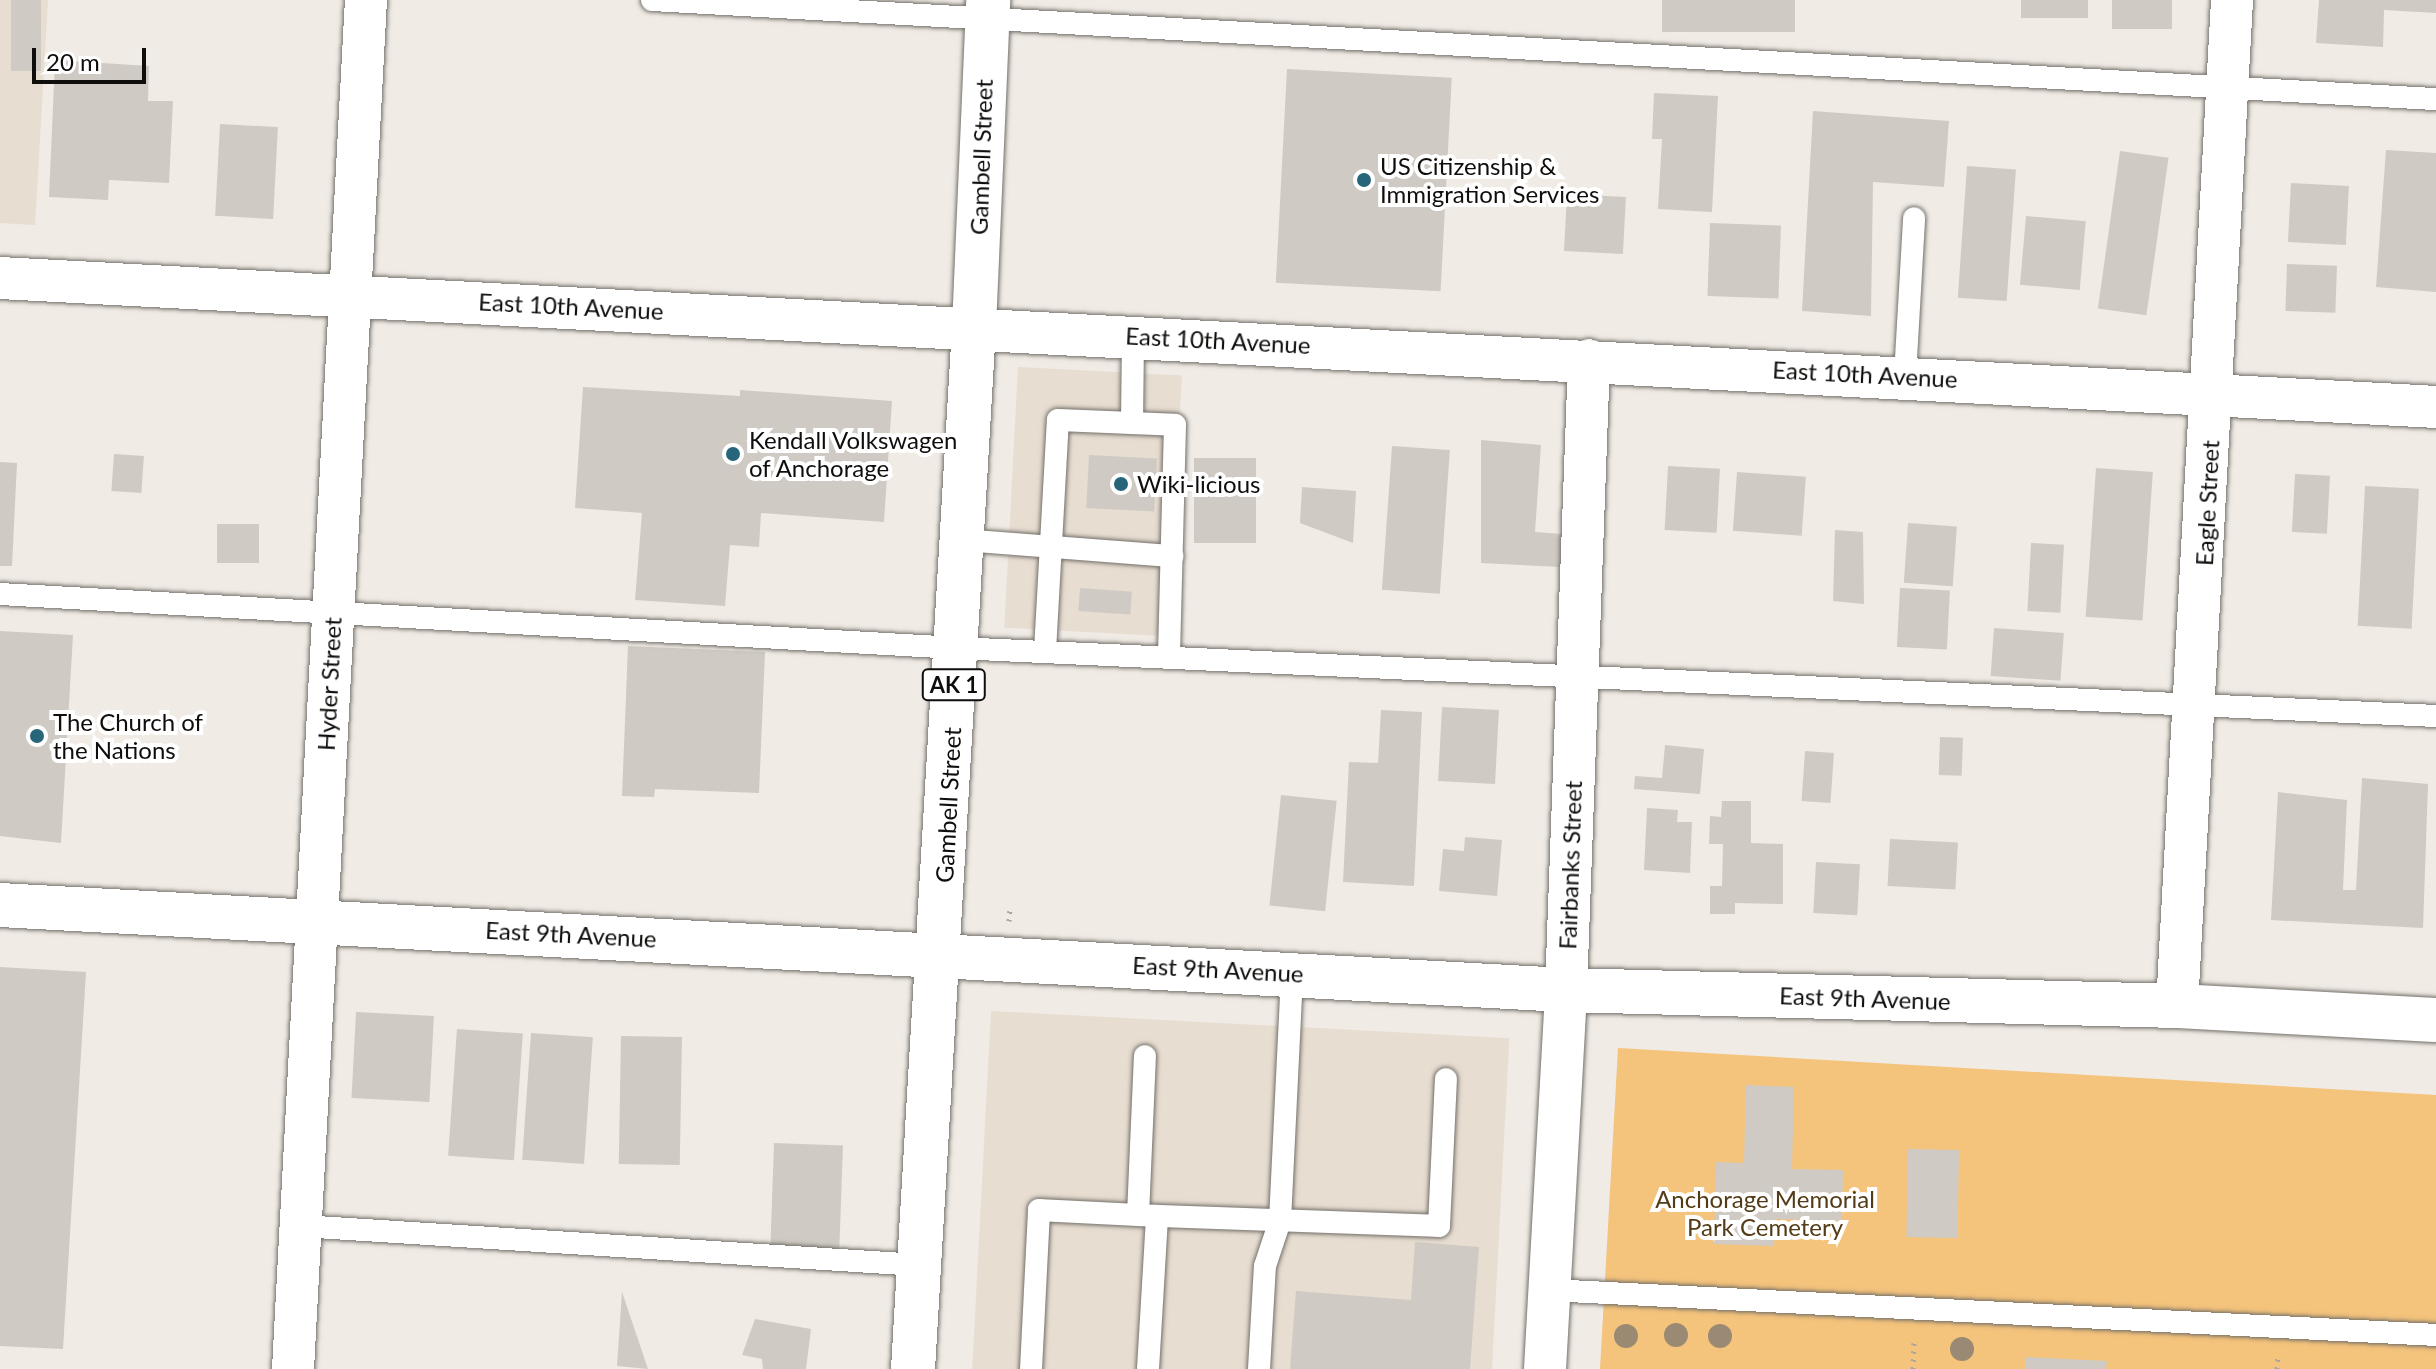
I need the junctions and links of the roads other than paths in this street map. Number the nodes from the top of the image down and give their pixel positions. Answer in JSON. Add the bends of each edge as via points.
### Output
{"nodes":[{"id":1,"x":366,"y":0,"type":"edge"},
{"id":2,"x":652,"y":0,"type":"edge"},
{"id":3,"x":2232,"y":0,"type":"edge"},
{"id":4,"x":987,"y":8,"type":"edge"},
{"id":5,"x":2227,"y":88,"type":"junction"},
{"id":6,"x":2436,"y":99,"type":"edge"},
{"id":7,"x":1914,"y":218,"type":"dead end"},
{"id":8,"x":0,"y":278,"type":"edge"},
{"id":9,"x":350,"y":295,"type":"junction"},
{"id":10,"x":974,"y":327,"type":"junction"},
{"id":11,"x":1133,"y":336,"type":"junction"},
{"id":12,"x":1589,"y":360,"type":"junction"},
{"id":13,"x":1905,"y":376,"type":"junction"},
{"id":14,"x":2214,"y":392,"type":"junction"},
{"id":15,"x":2436,"y":407,"type":"edge"},
{"id":16,"x":1132,"y":423,"type":"junction"},
{"id":17,"x":962,"y":540,"type":"junction"},
{"id":18,"x":1053,"y":546,"type":"junction"},
{"id":19,"x":1172,"y":556,"type":"junction"},
{"id":20,"x":0,"y":594,"type":"edge"},
{"id":21,"x":333,"y":615,"type":"junction"},
{"id":22,"x":956,"y":648,"type":"junction"},
{"id":23,"x":1045,"y":651,"type":"junction"},
{"id":24,"x":1169,"y":656,"type":"junction"},
{"id":25,"x":1577,"y":673,"type":"junction"},
{"id":26,"x":2195,"y":702,"type":"junction"},
{"id":27,"x":2436,"y":716,"type":"edge"},
{"id":28,"x":0,"y":905,"type":"edge"},
{"id":29,"x":316,"y":922,"type":"junction"},
{"id":30,"x":940,"y":952,"type":"junction"},
{"id":31,"x":1292,"y":974,"type":"junction"},
{"id":32,"x":1566,"y":990,"type":"junction"},
{"id":33,"x":2177,"y":1006,"type":"junction"},
{"id":34,"x":2436,"y":1020,"type":"edge"},
{"id":35,"x":1145,"y":1056,"type":"dead end"},
{"id":36,"x":1446,"y":1079,"type":"dead end"},
{"id":37,"x":1148,"y":1215,"type":"junction"},
{"id":38,"x":1280,"y":1221,"type":"junction"},
{"id":39,"x":301,"y":1226,"type":"junction"},
{"id":40,"x":919,"y":1265,"type":"junction"},
{"id":41,"x":1549,"y":1290,"type":"junction"},
{"id":42,"x":2436,"y":1335,"type":"edge"},
{"id":43,"x":293,"y":1369,"type":"edge"},
{"id":44,"x":913,"y":1369,"type":"edge"},
{"id":45,"x":1031,"y":1369,"type":"edge"},
{"id":46,"x":1148,"y":1369,"type":"edge"},
{"id":47,"x":1259,"y":1369,"type":"edge"},
{"id":48,"x":1545,"y":1369,"type":"edge"}],
"edges":[{"from":1,"to":9,"type":"street","name":"Hyder Street"},
{"from":2,"to":4,"type":"lane"},
{"from":3,"to":5,"type":"street","name":"Eagle Street"},
{"from":4,"to":5,"type":"lane"},
{"from":4,"to":10,"type":"main road","name":"Gambell Street","number":"AK 1"},
{"from":5,"to":6,"type":"lane"},
{"from":5,"to":14,"type":"street","name":"Eagle Street"},
{"from":7,"to":13,"type":"lane"},
{"from":8,"to":9,"type":"street","name":"East 10th Avenue"},
{"from":9,"to":10,"type":"street","name":"East 10th Avenue"},
{"from":9,"to":21,"type":"street","name":"Hyder Street"},
{"from":10,"to":11,"type":"street","name":"East 10th Avenue"},
{"from":10,"to":17,"type":"main road","name":"Gambell Street","number":"AK 1"},
{"from":11,"to":12,"type":"street","name":"East 10th Avenue"},
{"from":11,"to":16,"type":"lane"},
{"from":12,"to":13,"type":"street","name":"East 10th Avenue"},
{"from":12,"to":25,"type":"street","name":"Fairbanks Street"},
{"from":13,"to":14,"type":"street","name":"East 10th Avenue"},
{"from":14,"to":15,"type":"street","name":"East 10th Avenue"},
{"from":14,"to":26,"type":"street","name":"Eagle Street"},
{"from":16,"to":18,"type":"lane","via":[[1058,420]]},
{"from":16,"to":19,"type":"lane","via":[[1175,425]]},
{"from":17,"to":18,"type":"lane"},
{"from":17,"to":22,"type":"main road","name":"Gambell Street","number":"AK 1"},
{"from":18,"to":19,"type":"lane"},
{"from":18,"to":23,"type":"lane"},
{"from":19,"to":24,"type":"lane"},
{"from":20,"to":21,"type":"lane"},
{"from":21,"to":22,"type":"lane"},
{"from":21,"to":29,"type":"street","name":"Hyder Street"},
{"from":22,"to":23,"type":"lane"},
{"from":22,"to":30,"type":"main road","name":"Gambell Street","number":"AK 1"},
{"from":23,"to":24,"type":"lane"},
{"from":24,"to":25,"type":"lane"},
{"from":25,"to":26,"type":"lane"},
{"from":25,"to":32,"type":"street","name":"Fairbanks Street"},
{"from":26,"to":27,"type":"lane"},
{"from":26,"to":33,"type":"street","name":"Eagle Street"},
{"from":28,"to":29,"type":"main road","name":"East 9th Avenue"},
{"from":29,"to":30,"type":"main road","name":"East 9th Avenue"},
{"from":29,"to":39,"type":"street","name":"Hyder Street"},
{"from":30,"to":31,"type":"main road","name":"East 9th Avenue"},
{"from":30,"to":40,"type":"main road","name":"Gambell Street","number":"AK 1"},
{"from":31,"to":32,"type":"main road","name":"East 9th Avenue"},
{"from":31,"to":38,"type":"lane"},
{"from":32,"to":33,"type":"main road","name":"East 9th Avenue"},
{"from":32,"to":41,"type":"street","name":"Fairbanks Street"},
{"from":33,"to":34,"type":"main road","name":"East 9th Avenue"},
{"from":35,"to":37,"type":"lane"},
{"from":36,"to":38,"type":"lane","via":[[1439,1226]]},
{"from":37,"to":38,"type":"lane"},
{"from":37,"to":45,"type":"lane","via":[[1039,1210]]},
{"from":37,"to":46,"type":"lane"},
{"from":38,"to":47,"type":"lane","via":[[1265,1266]]},
{"from":39,"to":40,"type":"lane"},
{"from":39,"to":43,"type":"street","name":"Hyder Street"},
{"from":40,"to":44,"type":"main road","name":"Gambell Street","number":"AK 1"},
{"from":41,"to":42,"type":"lane"},
{"from":41,"to":48,"type":"street","name":"Fairbanks Street"}]}
